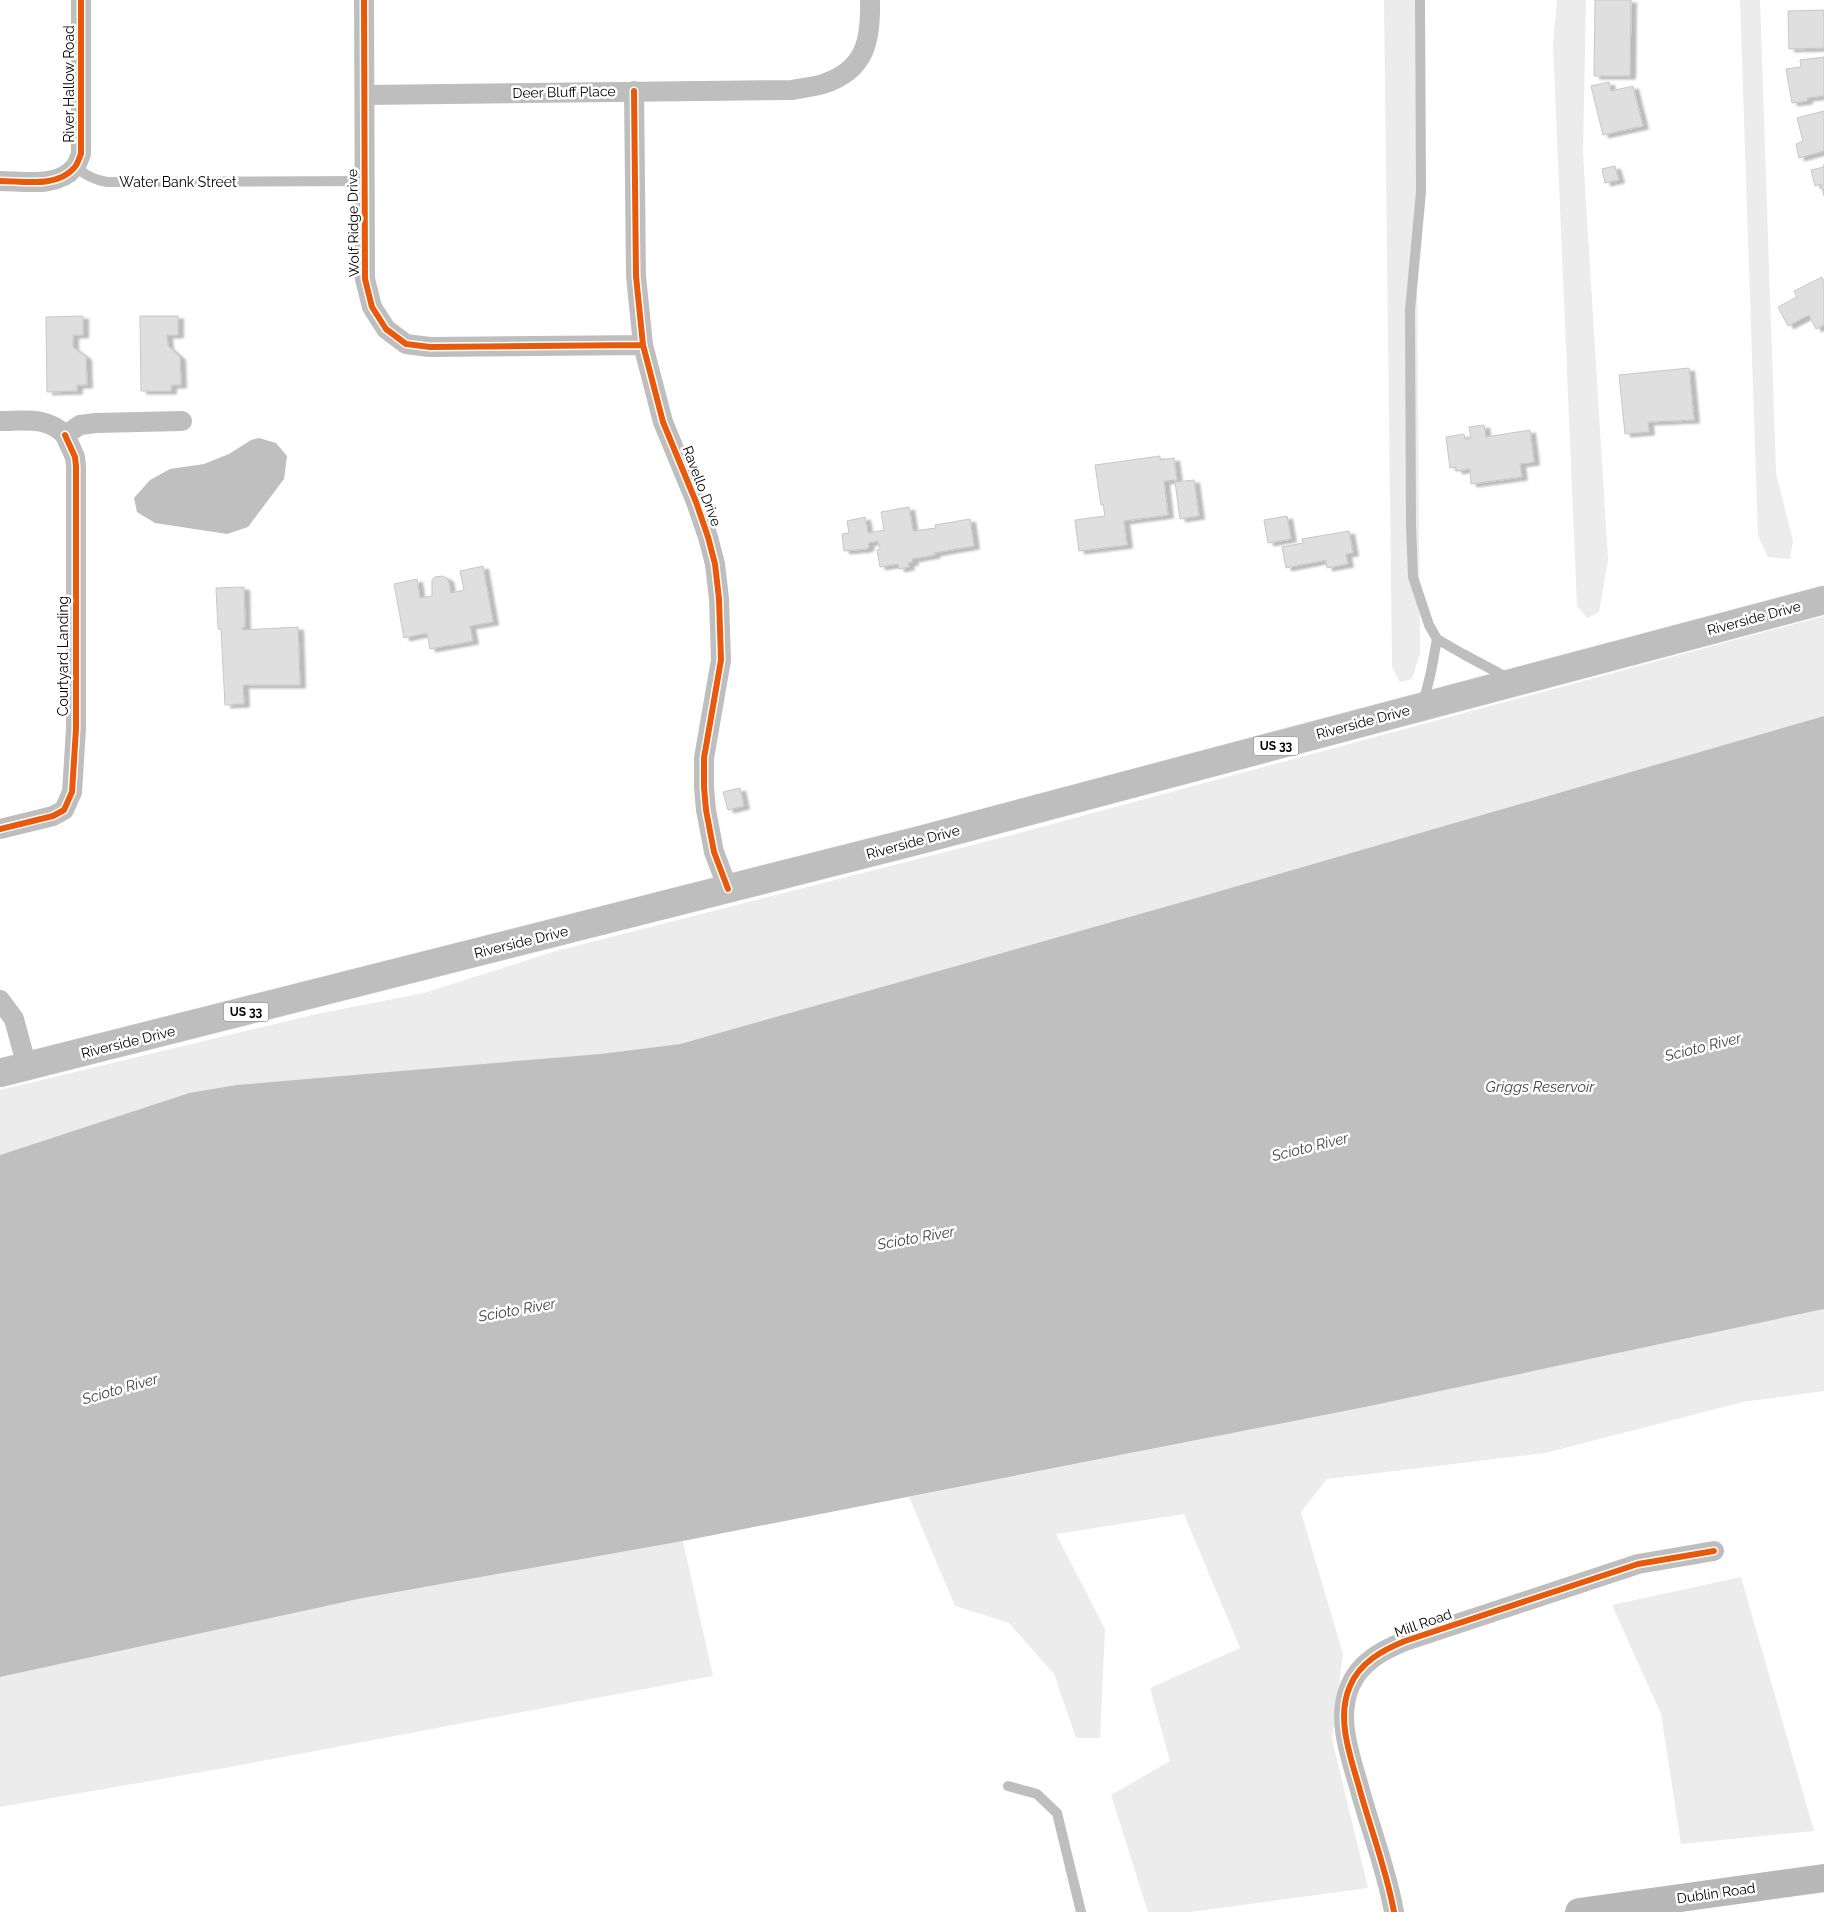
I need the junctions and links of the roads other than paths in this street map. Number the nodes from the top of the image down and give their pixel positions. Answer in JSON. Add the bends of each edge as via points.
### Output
{"nodes":[{"id":1,"x":81,"y":0,"type":"edge"},
{"id":2,"x":364,"y":0,"type":"edge"},
{"id":3,"x":870,"y":0,"type":"edge"},
{"id":4,"x":1420,"y":0,"type":"edge"},
{"id":5,"x":634,"y":91,"type":"junction"},
{"id":6,"x":365,"y":95,"type":"junction"},
{"id":7,"x":75,"y":167,"type":"junction"},
{"id":8,"x":0,"y":181,"type":"edge"},
{"id":9,"x":365,"y":181,"type":"junction"},
{"id":10,"x":643,"y":345,"type":"junction"},
{"id":11,"x":0,"y":421,"type":"edge"},
{"id":12,"x":182,"y":421,"type":"dead end"},
{"id":13,"x":65,"y":436,"type":"junction"},
{"id":14,"x":1824,"y":600,"type":"edge"},
{"id":15,"x":1437,"y":639,"type":"junction"},
{"id":16,"x":1516,"y":682,"type":"junction"},
{"id":17,"x":1422,"y":707,"type":"junction"},
{"id":18,"x":0,"y":829,"type":"edge"},
{"id":19,"x":728,"y":889,"type":"junction"},
{"id":20,"x":0,"y":1000,"type":"edge"},
{"id":21,"x":27,"y":1067,"type":"junction"},
{"id":22,"x":0,"y":1074,"type":"edge"},
{"id":23,"x":1714,"y":1552,"type":"dead end"},
{"id":24,"x":1008,"y":1786,"type":"dead end"},
{"id":25,"x":1824,"y":1878,"type":"edge"},
{"id":26,"x":1081,"y":1912,"type":"edge"},
{"id":27,"x":1394,"y":1912,"type":"edge"},
{"id":28,"x":1580,"y":1912,"type":"edge"}],
"edges":[{"from":1,"to":7,"type":"street","name":"River Hallow Road","via":[[81,154]]},
{"from":2,"to":6,"type":"street","name":"Wolf Ridge Drive"},
{"from":3,"to":5,"type":"street","name":"Deer Bluff Place","via":[[871,25],[865,47],[850,71],[823,84],[792,90]]},
{"from":4,"to":15,"type":"lane","via":[[1421,192],[1410,310],[1411,524],[1413,577]]},
{"from":5,"to":6,"type":"street","name":"Deer Bluff Place"},
{"from":5,"to":10,"type":"street","name":"Ravello Drive","via":[[636,276]]},
{"from":6,"to":9,"type":"street","name":"Wolf Ridge Drive"},
{"from":7,"to":8,"type":"street","via":[[65,176],[50,182]]},
{"from":7,"to":9,"type":"lane","name":"Water Bank Street","via":[[86,176],[107,182]]},
{"from":9,"to":10,"type":"street","name":"Wolf Ridge Drive","via":[[365,279],[372,307],[386,329],[406,344],[430,347]]},
{"from":10,"to":19,"type":"street","name":"Ravello Drive","via":[[663,422],[696,502],[715,564],[722,635],[721,660],[704,758],[704,787],[714,852]]},
{"from":11,"to":13,"type":"street","via":[[49,423]]},
{"from":12,"to":13,"type":"street","via":[[96,422],[80,426]]},
{"from":13,"to":18,"type":"street","name":"Courtyard Landing","via":[[76,466],[76,729],[72,792],[64,810],[53,816]]},
{"from":14,"to":16,"type":"main road","name":"Riverside Drive","number":"US 33"},
{"from":15,"to":16,"type":"lane"},
{"from":15,"to":17,"type":"lane"},
{"from":16,"to":17,"type":"main road","name":"Riverside Drive","number":"US 33"},
{"from":17,"to":19,"type":"main road","name":"Riverside Drive","number":"US 33"},
{"from":19,"to":21,"type":"main road","name":"Riverside Drive","number":"US 33"},
{"from":20,"to":21,"type":"street","via":[[14,1018]]},
{"from":21,"to":22,"type":"main road","name":"Riverside Drive","number":"US 33"},
{"from":23,"to":27,"type":"street","name":"Mill Road","via":[[1638,1564],[1385,1649],[1360,1669],[1350,1685],[1345,1703],[1346,1739]]},
{"from":24,"to":26,"type":"lane","via":[[1037,1794],[1057,1813]]},
{"from":25,"to":28,"type":"main road","name":"Dublin Road"}]}
